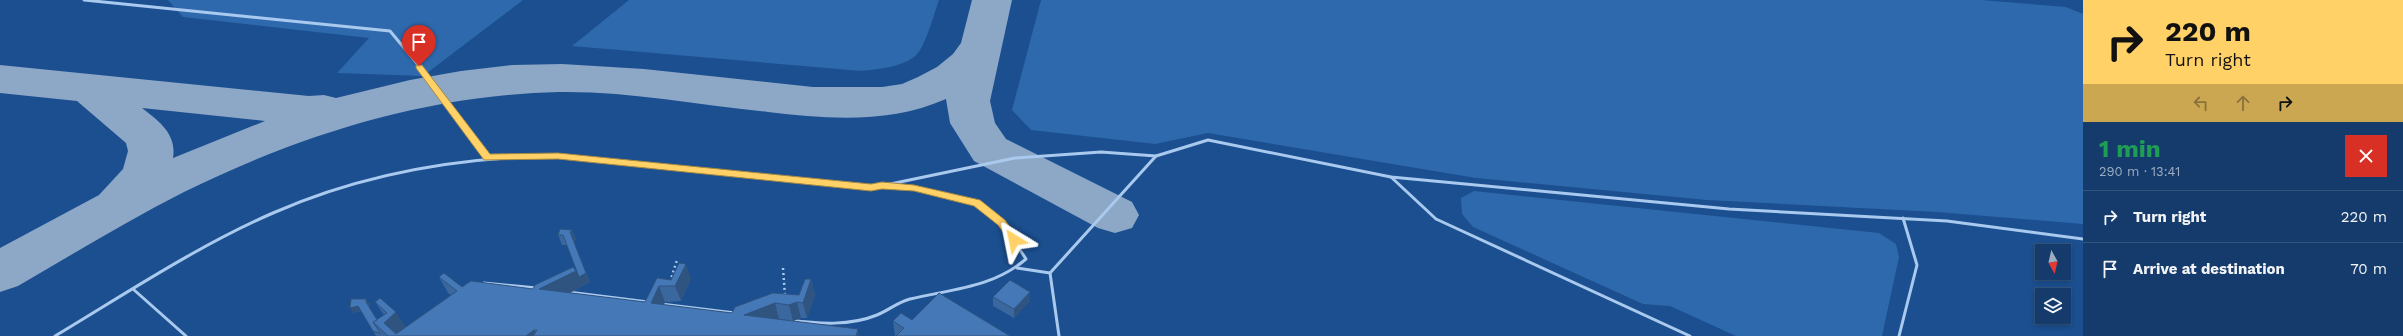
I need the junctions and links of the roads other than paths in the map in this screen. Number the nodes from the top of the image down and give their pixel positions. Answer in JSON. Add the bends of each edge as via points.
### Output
{"nodes":[{"id":1,"x":84,"y":0,"type":"edge"},
{"id":2,"x":1156,"y":156,"type":"junction"},
{"id":3,"x":487,"y":158,"type":"junction"},
{"id":4,"x":1391,"y":177,"type":"junction"},
{"id":5,"x":882,"y":185,"type":"junction"},
{"id":6,"x":1903,"y":218,"type":"junction"},
{"id":7,"x":2083,"y":239,"type":"edge"},
{"id":8,"x":1017,"y":268,"type":"junction"},
{"id":9,"x":1050,"y":273,"type":"junction"},
{"id":10,"x":481,"y":283,"type":"edge"},
{"id":11,"x":133,"y":289,"type":"junction"},
{"id":12,"x":539,"y":289,"type":"edge"},
{"id":13,"x":563,"y":292,"type":"edge"},
{"id":14,"x":650,"y":302,"type":"edge"},
{"id":15,"x":658,"y":304,"type":"edge"},
{"id":16,"x":737,"y":313,"type":"edge"},
{"id":17,"x":785,"y":319,"type":"edge"},
{"id":18,"x":55,"y":336,"type":"edge"},
{"id":19,"x":186,"y":336,"type":"edge"},
{"id":20,"x":1059,"y":336,"type":"edge"},
{"id":21,"x":1690,"y":336,"type":"edge"},
{"id":22,"x":1899,"y":336,"type":"edge"}],
"edges":[{"from":1,"to":3,"type":"lane","via":[[390,31],[439,90]]},
{"from":2,"to":4,"type":"lane","via":[[1208,140]]},
{"from":2,"to":5,"type":"lane","via":[[1101,152],[1029,156]]},
{"from":2,"to":9,"type":"lane"},
{"from":3,"to":5,"type":"lane","via":[[558,156],[871,188]]},
{"from":3,"to":11,"type":"lane","via":[[409,169],[316,195],[247,225]]},
{"from":4,"to":6,"type":"lane","via":[[1729,209]]},
{"from":4,"to":21,"type":"lane","via":[[1436,219]]},
{"from":5,"to":8,"type":"lane","via":[[914,188],[976,203],[1002,222],[1019,247],[1026,259]]},
{"from":6,"to":7,"type":"lane","via":[[1947,221]]},
{"from":6,"to":22,"type":"lane","via":[[1917,265]]},
{"from":8,"to":9,"type":"lane"},
{"from":8,"to":17,"type":"lane","via":[[975,287],[908,299],[858,320],[824,324]]},
{"from":9,"to":20,"type":"lane"},
{"from":10,"to":12,"type":"lane"},
{"from":11,"to":18,"type":"lane"},
{"from":11,"to":19,"type":"lane"},
{"from":13,"to":14,"type":"lane"},
{"from":15,"to":16,"type":"lane"}]}
